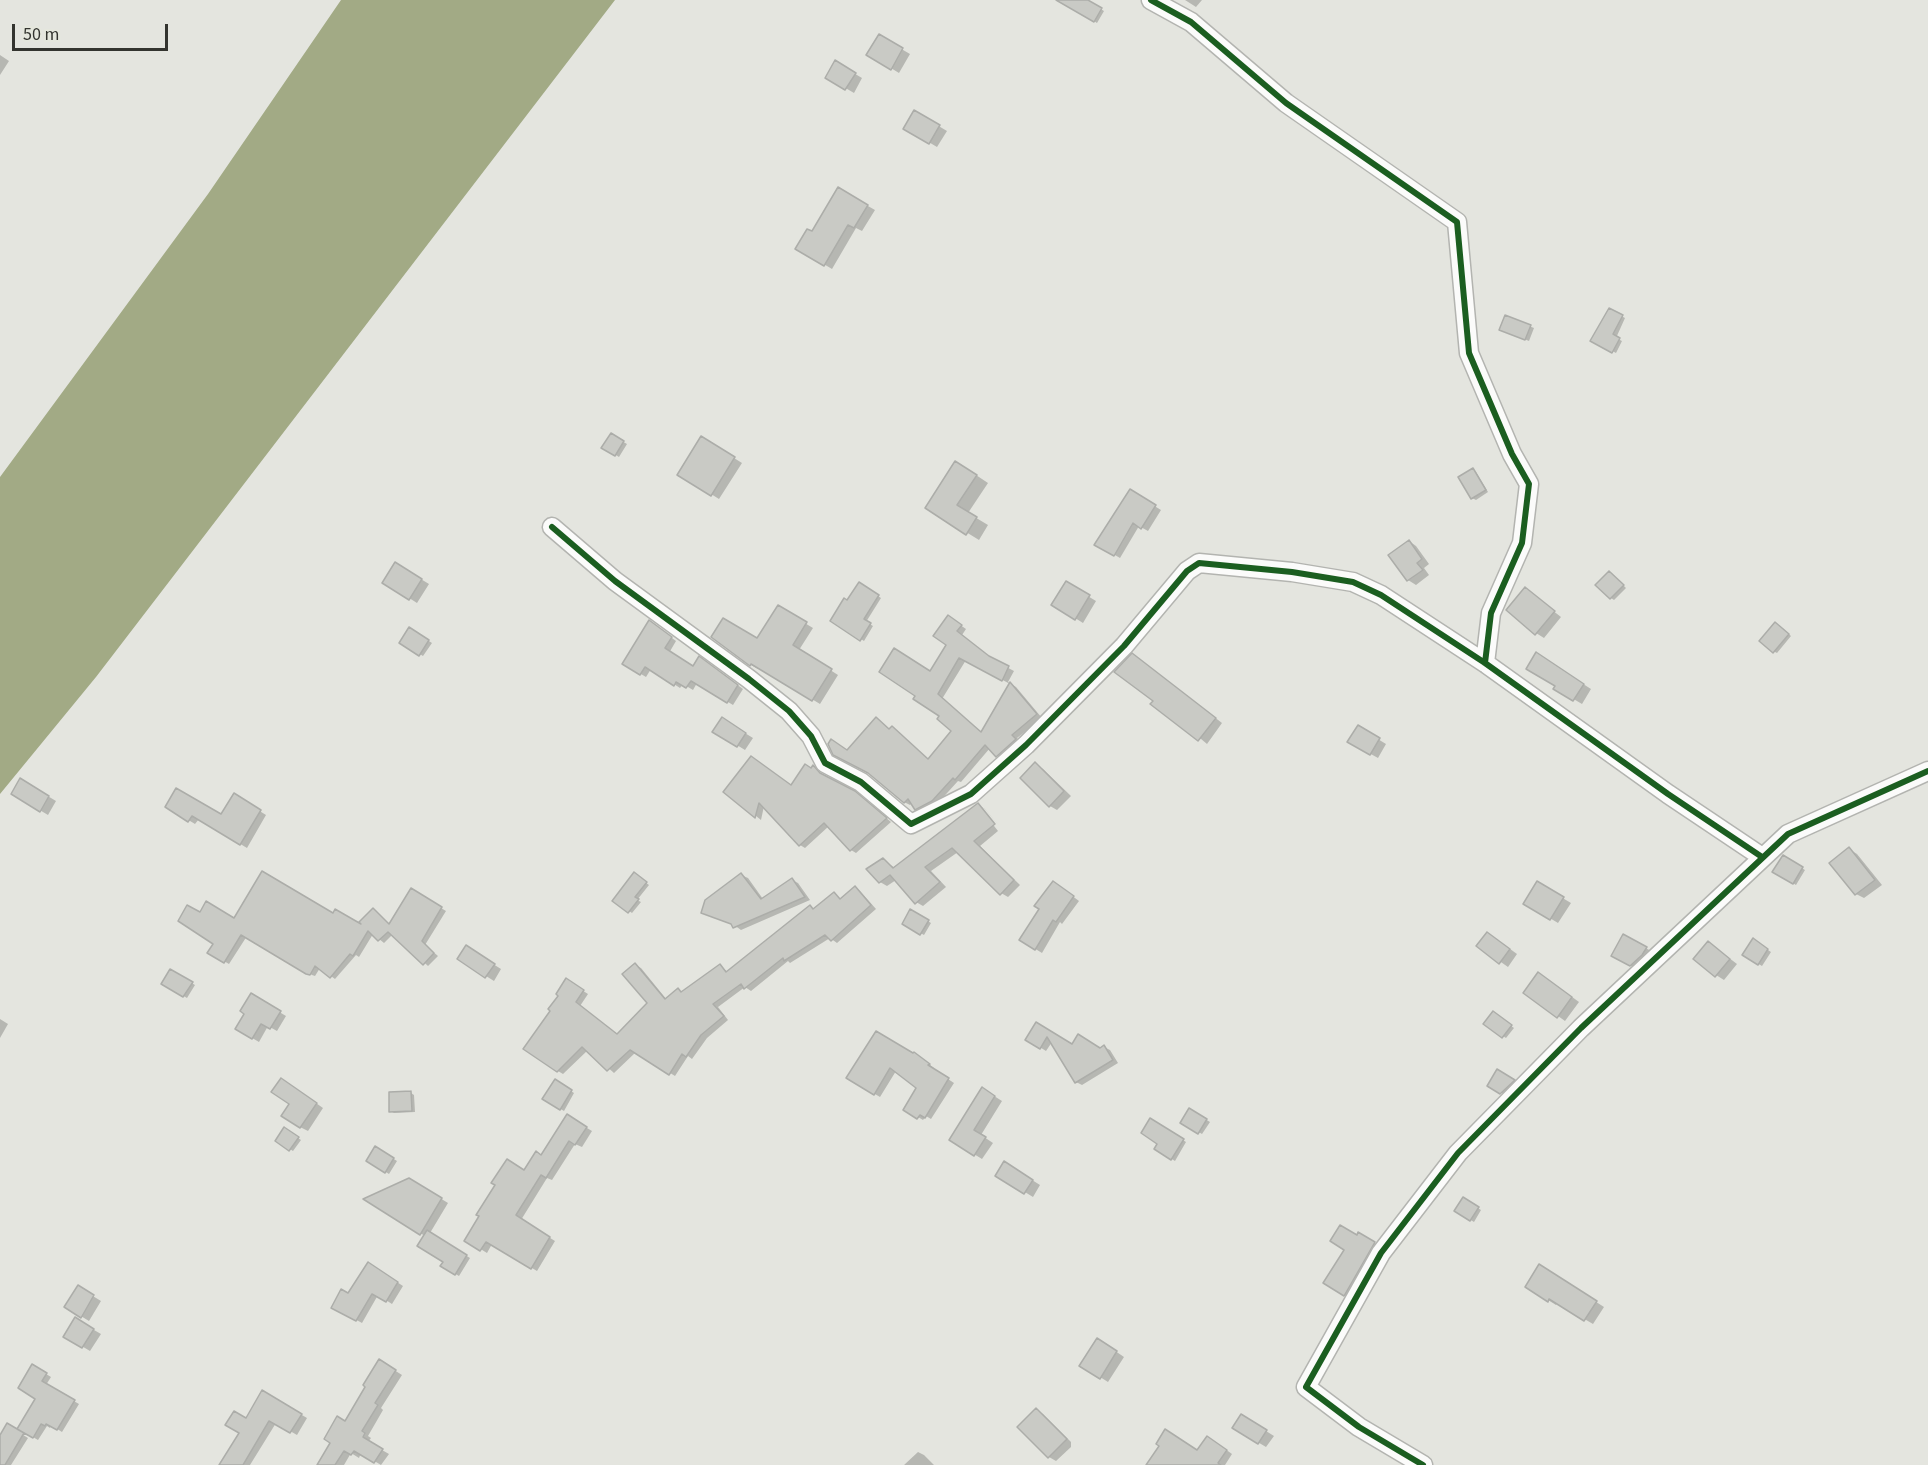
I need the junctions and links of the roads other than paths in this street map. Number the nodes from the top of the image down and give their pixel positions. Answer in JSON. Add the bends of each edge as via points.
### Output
{"nodes":[{"id":1,"x":1151,"y":0,"type":"edge"},
{"id":2,"x":552,"y":527,"type":"dead end"},
{"id":3,"x":1485,"y":663,"type":"junction"},
{"id":4,"x":1928,"y":771,"type":"edge"},
{"id":5,"x":1762,"y":857,"type":"junction"},
{"id":6,"x":1423,"y":1465,"type":"edge"}],
"edges":[{"from":1,"to":3,"type":"street","via":[[1191,22],[1286,103],[1457,222],[1469,353],[1529,484],[1522,543],[1491,613]]},
{"from":2,"to":3,"type":"street","via":[[615,581],[789,711],[811,736],[825,763],[861,782],[912,824],[971,794],[1026,745],[1124,646],[1187,571],[1199,563],[1353,582],[1381,595]]},
{"from":3,"to":5,"type":"street"},
{"from":4,"to":5,"type":"street","via":[[1788,834]]},
{"from":5,"to":6,"type":"street","via":[[1581,1028],[1458,1154],[1381,1253],[1306,1387],[1359,1427]]}]}
